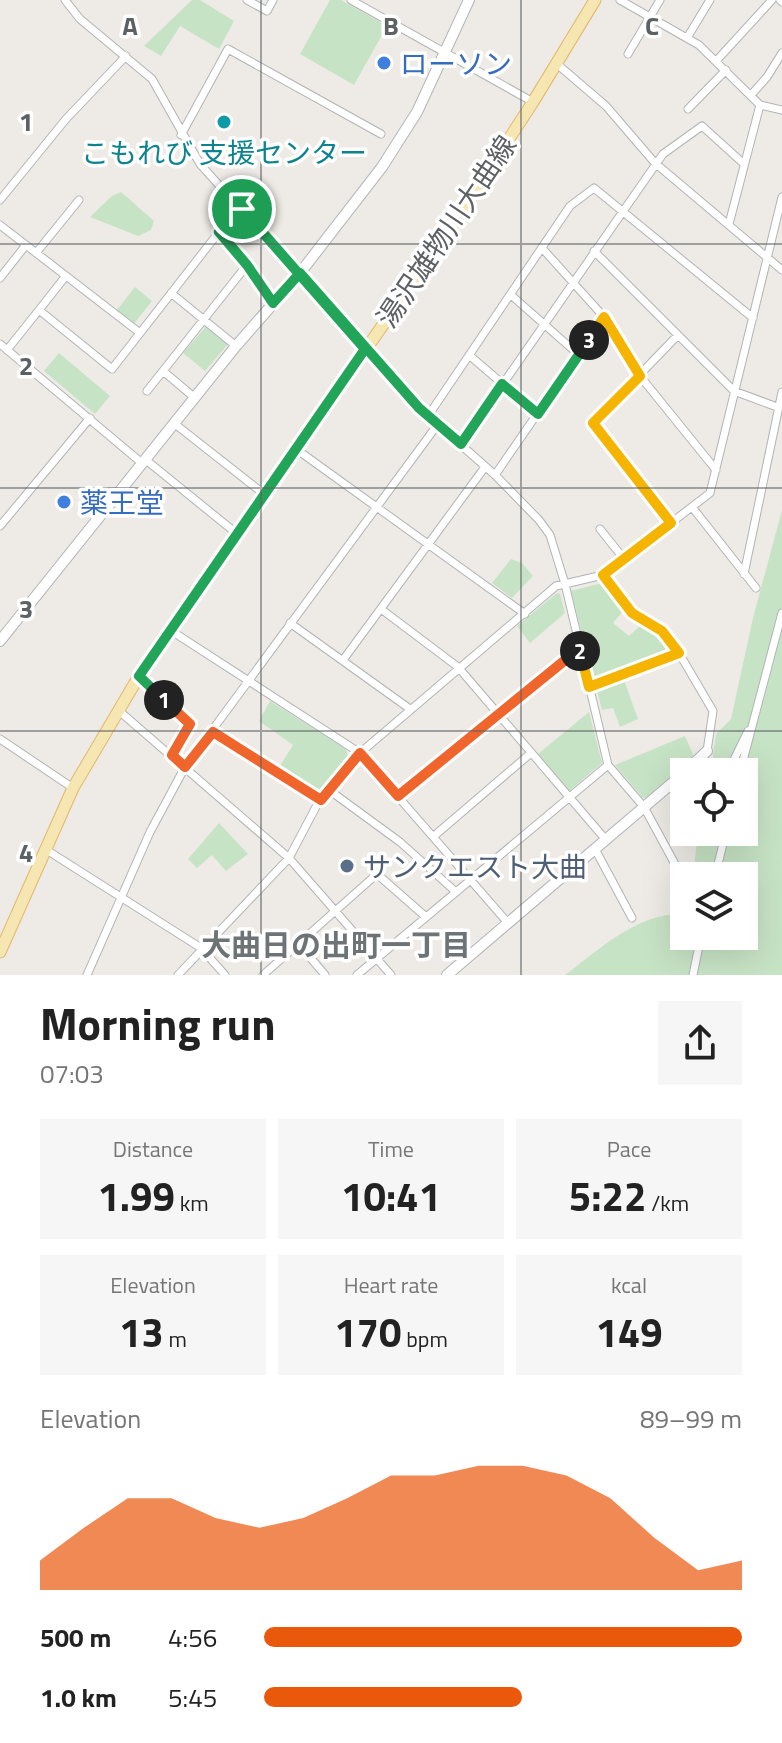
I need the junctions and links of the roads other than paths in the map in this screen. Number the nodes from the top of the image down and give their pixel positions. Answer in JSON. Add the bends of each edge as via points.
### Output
{"nodes":[{"id":1,"x":65,"y":0,"type":"edge"},
{"id":2,"x":247,"y":0,"type":"edge"},
{"id":3,"x":273,"y":0,"type":"edge"},
{"id":4,"x":351,"y":0,"type":"edge"},
{"id":5,"x":469,"y":0,"type":"edge"},
{"id":6,"x":595,"y":0,"type":"edge"},
{"id":7,"x":620,"y":0,"type":"edge"},
{"id":8,"x":660,"y":0,"type":"edge"},
{"id":9,"x":710,"y":0,"type":"edge"},
{"id":10,"x":772,"y":0,"type":"edge"},
{"id":11,"x":650,"y":17,"type":"junction"},
{"id":12,"x":687,"y":38,"type":"junction"},
{"id":13,"x":446,"y":52,"type":"junction"},
{"id":14,"x":782,"y":53,"type":"edge"},
{"id":15,"x":628,"y":54,"type":"dead end"},
{"id":16,"x":126,"y":56,"type":"junction"},
{"id":17,"x":717,"y":60,"type":"junction"},
{"id":18,"x":557,"y":64,"type":"junction"},
{"id":19,"x":726,"y":70,"type":"junction"},
{"id":20,"x":751,"y":95,"type":"junction"},
{"id":21,"x":533,"y":102,"type":"junction"},
{"id":22,"x":760,"y":105,"type":"junction"},
{"id":23,"x":688,"y":109,"type":"dead end"},
{"id":24,"x":782,"y":110,"type":"edge"},
{"id":25,"x":381,"y":134,"type":"dead end"},
{"id":26,"x":181,"y":135,"type":"junction"},
{"id":27,"x":655,"y":163,"type":"junction"},
{"id":28,"x":744,"y":164,"type":"junction"},
{"id":29,"x":782,"y":197,"type":"edge"},
{"id":30,"x":0,"y":200,"type":"edge"},
{"id":31,"x":79,"y":200,"type":"dead end"},
{"id":32,"x":242,"y":209,"type":"junction"},
{"id":33,"x":622,"y":210,"type":"junction"},
{"id":34,"x":729,"y":224,"type":"junction"},
{"id":35,"x":0,"y":225,"type":"edge"},
{"id":36,"x":219,"y":232,"type":"junction"},
{"id":37,"x":26,"y":245,"type":"junction"},
{"id":38,"x":542,"y":248,"type":"junction"},
{"id":39,"x":594,"y":251,"type":"junction"},
{"id":40,"x":36,"y":253,"type":"junction"},
{"id":41,"x":767,"y":258,"type":"junction"},
{"id":42,"x":247,"y":265,"type":"junction"},
{"id":43,"x":782,"y":270,"type":"edge"},
{"id":44,"x":300,"y":273,"type":"junction"},
{"id":45,"x":65,"y":277,"type":"junction"},
{"id":46,"x":0,"y":278,"type":"edge"},
{"id":47,"x":573,"y":282,"type":"junction"},
{"id":48,"x":171,"y":293,"type":"junction"},
{"id":49,"x":511,"y":295,"type":"junction"},
{"id":50,"x":273,"y":303,"type":"junction"},
{"id":51,"x":39,"y":310,"type":"junction"},
{"id":52,"x":604,"y":317,"type":"junction"},
{"id":53,"x":753,"y":318,"type":"junction"},
{"id":54,"x":205,"y":319,"type":"junction"},
{"id":55,"x":545,"y":324,"type":"junction"},
{"id":56,"x":140,"y":333,"type":"junction"},
{"id":57,"x":678,"y":335,"type":"junction"},
{"id":58,"x":0,"y":344,"type":"edge"},
{"id":59,"x":236,"y":346,"type":"junction"},
{"id":60,"x":365,"y":349,"type":"junction"},
{"id":61,"x":7,"y":350,"type":"junction"},
{"id":62,"x":469,"y":355,"type":"junction"},
{"id":63,"x":579,"y":355,"type":"junction"},
{"id":64,"x":163,"y":371,"type":"junction"},
{"id":65,"x":640,"y":376,"type":"junction"},
{"id":66,"x":502,"y":384,"type":"junction"},
{"id":67,"x":147,"y":391,"type":"dead end"},
{"id":68,"x":734,"y":391,"type":"junction"},
{"id":69,"x":782,"y":392,"type":"edge"},
{"id":70,"x":195,"y":398,"type":"junction"},
{"id":71,"x":777,"y":407,"type":"junction"},
{"id":72,"x":538,"y":414,"type":"junction"},
{"id":73,"x":428,"y":416,"type":"junction"},
{"id":74,"x":90,"y":418,"type":"junction"},
{"id":75,"x":175,"y":424,"type":"junction"},
{"id":76,"x":438,"y":424,"type":"junction"},
{"id":77,"x":461,"y":444,"type":"junction"},
{"id":78,"x":296,"y":449,"type":"junction"},
{"id":79,"x":145,"y":462,"type":"junction"},
{"id":80,"x":485,"y":467,"type":"junction"},
{"id":81,"x":716,"y":470,"type":"junction"},
{"id":82,"x":495,"y":475,"type":"junction"},
{"id":83,"x":264,"y":494,"type":"junction"},
{"id":84,"x":375,"y":506,"type":"junction"},
{"id":85,"x":692,"y":507,"type":"junction"},
{"id":86,"x":671,"y":523,"type":"junction"},
{"id":87,"x":0,"y":526,"type":"edge"},
{"id":88,"x":600,"y":529,"type":"dead end"},
{"id":89,"x":236,"y":533,"type":"junction"},
{"id":90,"x":428,"y":545,"type":"junction"},
{"id":91,"x":624,"y":559,"type":"junction"},
{"id":92,"x":744,"y":574,"type":"junction"},
{"id":93,"x":603,"y":575,"type":"junction"},
{"id":94,"x":565,"y":584,"type":"junction"},
{"id":95,"x":756,"y":588,"type":"dead end"},
{"id":96,"x":381,"y":609,"type":"junction"},
{"id":97,"x":782,"y":613,"type":"edge"},
{"id":98,"x":525,"y":614,"type":"junction"},
{"id":99,"x":290,"y":623,"type":"junction"},
{"id":100,"x":170,"y":630,"type":"junction"},
{"id":101,"x":0,"y":641,"type":"edge"},
{"id":102,"x":580,"y":648,"type":"junction"},
{"id":103,"x":679,"y":653,"type":"junction"},
{"id":104,"x":343,"y":660,"type":"junction"},
{"id":105,"x":458,"y":667,"type":"junction"},
{"id":106,"x":139,"y":676,"type":"junction"},
{"id":107,"x":247,"y":680,"type":"junction"},
{"id":108,"x":589,"y":687,"type":"junction"},
{"id":109,"x":410,"y":709,"type":"junction"},
{"id":110,"x":118,"y":710,"type":"junction"},
{"id":111,"x":498,"y":714,"type":"junction"},
{"id":112,"x":751,"y":729,"type":"junction"},
{"id":113,"x":213,"y":732,"type":"junction"},
{"id":114,"x":0,"y":739,"type":"edge"},
{"id":115,"x":707,"y":751,"type":"joint"},
{"id":116,"x":360,"y":753,"type":"junction"},
{"id":117,"x":531,"y":753,"type":"junction"},
{"id":118,"x":172,"y":755,"type":"junction"},
{"id":119,"x":700,"y":758,"type":"edge"},
{"id":120,"x":734,"y":758,"type":"edge"},
{"id":121,"x":744,"y":758,"type":"edge"},
{"id":122,"x":608,"y":765,"type":"junction"},
{"id":123,"x":185,"y":767,"type":"junction"},
{"id":124,"x":670,"y":785,"type":"edge"},
{"id":125,"x":73,"y":788,"type":"junction"},
{"id":126,"x":329,"y":790,"type":"junction"},
{"id":127,"x":398,"y":796,"type":"junction"},
{"id":128,"x":569,"y":797,"type":"junction"},
{"id":129,"x":321,"y":800,"type":"junction"},
{"id":130,"x":644,"y":807,"type":"junction"},
{"id":131,"x":434,"y":836,"type":"junction"},
{"id":132,"x":606,"y":840,"type":"junction"},
{"id":133,"x":45,"y":849,"type":"junction"},
{"id":134,"x":595,"y":849,"type":"junction"},
{"id":135,"x":289,"y":858,"type":"junction"},
{"id":136,"x":674,"y":862,"type":"edge"},
{"id":137,"x":471,"y":879,"type":"junction"},
{"id":138,"x":456,"y":892,"type":"junction"},
{"id":139,"x":120,"y":898,"type":"junction"},
{"id":140,"x":334,"y":911,"type":"junction"},
{"id":141,"x":426,"y":917,"type":"junction"},
{"id":142,"x":632,"y":918,"type":"dead end"},
{"id":143,"x":508,"y":923,"type":"junction"},
{"id":144,"x":298,"y":943,"type":"junction"},
{"id":145,"x":201,"y":948,"type":"junction"},
{"id":146,"x":698,"y":950,"type":"edge"},
{"id":147,"x":0,"y":952,"type":"edge"},
{"id":148,"x":376,"y":958,"type":"junction"},
{"id":149,"x":451,"y":974,"type":"edge"},
{"id":150,"x":87,"y":975,"type":"edge"},
{"id":151,"x":178,"y":975,"type":"edge"},
{"id":152,"x":225,"y":975,"type":"edge"},
{"id":153,"x":263,"y":975,"type":"edge"},
{"id":154,"x":325,"y":975,"type":"edge"},
{"id":155,"x":357,"y":975,"type":"edge"},
{"id":156,"x":391,"y":975,"type":"edge"},
{"id":157,"x":693,"y":975,"type":"edge"}],
"edges":[{"from":1,"to":16,"type":"street"},
{"from":2,"to":3,"type":"street","via":[[267,11]]},
{"from":4,"to":13,"type":"street"},
{"from":5,"to":13,"type":"street"},
{"from":6,"to":18,"type":"main road","name":"湯沢雄物川大曲線"},
{"from":7,"to":11,"type":"street"},
{"from":8,"to":11,"type":"street"},
{"from":9,"to":12,"type":"street"},
{"from":10,"to":17,"type":"street"},
{"from":11,"to":12,"type":"street"},
{"from":11,"to":15,"type":"street"},
{"from":12,"to":17,"type":"street"},
{"from":13,"to":21,"type":"street"},
{"from":13,"to":44,"type":"street","via":[[382,167]]},
{"from":14,"to":20,"type":"street"},
{"from":16,"to":26,"type":"street","via":[[152,79]]},
{"from":16,"to":30,"type":"street"},
{"from":17,"to":19,"type":"street"},
{"from":18,"to":21,"type":"main road","name":"湯沢雄物川大曲線"},
{"from":18,"to":27,"type":"street","via":[[606,106]]},
{"from":19,"to":20,"type":"street"},
{"from":19,"to":23,"type":"street"},
{"from":20,"to":22,"type":"street"},
{"from":21,"to":60,"type":"main road","name":"湯沢雄物川大曲線"},
{"from":22,"to":24,"type":"street"},
{"from":22,"to":28,"type":"street"},
{"from":25,"to":26,"type":"street","via":[[228,49]]},
{"from":26,"to":32,"type":"street"},
{"from":27,"to":28,"type":"street","via":[[702,126]]},
{"from":27,"to":33,"type":"street"},
{"from":27,"to":34,"type":"street"},
{"from":28,"to":34,"type":"street"},
{"from":29,"to":41,"type":"street"},
{"from":31,"to":40,"type":"street"},
{"from":32,"to":36,"type":"street"},
{"from":32,"to":44,"type":"street"},
{"from":33,"to":38,"type":"street","via":[[594,188],[570,206]]},
{"from":33,"to":39,"type":"street"},
{"from":33,"to":53,"type":"street"},
{"from":34,"to":41,"type":"street"},
{"from":35,"to":37,"type":"street"},
{"from":36,"to":42,"type":"street"},
{"from":36,"to":48,"type":"street"},
{"from":37,"to":40,"type":"street"},
{"from":37,"to":46,"type":"street"},
{"from":38,"to":47,"type":"street"},
{"from":38,"to":49,"type":"street"},
{"from":39,"to":47,"type":"street"},
{"from":39,"to":57,"type":"street"},
{"from":40,"to":45,"type":"street"},
{"from":41,"to":43,"type":"street"},
{"from":41,"to":53,"type":"street"},
{"from":42,"to":50,"type":"street"},
{"from":42,"to":54,"type":"street"},
{"from":44,"to":50,"type":"street"},
{"from":44,"to":60,"type":"street"},
{"from":45,"to":51,"type":"street"},
{"from":45,"to":56,"type":"street"},
{"from":47,"to":52,"type":"street"},
{"from":47,"to":55,"type":"street"},
{"from":48,"to":54,"type":"street"},
{"from":48,"to":56,"type":"street"},
{"from":49,"to":55,"type":"street"},
{"from":49,"to":62,"type":"street"},
{"from":50,"to":59,"type":"street"},
{"from":51,"to":56,"type":"street","via":[[112,369]]},
{"from":51,"to":61,"type":"street"},
{"from":52,"to":63,"type":"street"},
{"from":52,"to":65,"type":"street"},
{"from":53,"to":68,"type":"street"},
{"from":54,"to":59,"type":"street"},
{"from":54,"to":64,"type":"street"},
{"from":55,"to":63,"type":"street"},
{"from":55,"to":66,"type":"street"},
{"from":57,"to":65,"type":"street"},
{"from":57,"to":68,"type":"street"},
{"from":58,"to":61,"type":"street"},
{"from":59,"to":70,"type":"street"},
{"from":60,"to":73,"type":"street"},
{"from":60,"to":78,"type":"main road","name":"湯沢雄物川大曲線"},
{"from":61,"to":74,"type":"street"},
{"from":62,"to":66,"type":"street"},
{"from":62,"to":73,"type":"street"},
{"from":63,"to":72,"type":"street"},
{"from":64,"to":67,"type":"street"},
{"from":64,"to":70,"type":"street"},
{"from":65,"to":81,"type":"street"},
{"from":65,"to":86,"type":"street","via":[[593,423]]},
{"from":66,"to":72,"type":"street"},
{"from":66,"to":77,"type":"street"},
{"from":68,"to":71,"type":"street"},
{"from":68,"to":81,"type":"street"},
{"from":69,"to":71,"type":"street"},
{"from":70,"to":75,"type":"street"},
{"from":71,"to":92,"type":"street"},
{"from":72,"to":82,"type":"street"},
{"from":73,"to":76,"type":"street"},
{"from":74,"to":79,"type":"street"},
{"from":74,"to":87,"type":"street"},
{"from":75,"to":79,"type":"street"},
{"from":75,"to":83,"type":"street"},
{"from":76,"to":77,"type":"street"},
{"from":76,"to":84,"type":"street"},
{"from":77,"to":80,"type":"street"},
{"from":78,"to":83,"type":"main road","name":"湯沢雄物川大曲線"},
{"from":78,"to":84,"type":"street"},
{"from":79,"to":89,"type":"street"},
{"from":79,"to":101,"type":"street"},
{"from":80,"to":82,"type":"street"},
{"from":80,"to":90,"type":"street"},
{"from":81,"to":85,"type":"street","via":[[710,493]]},
{"from":82,"to":94,"type":"street","via":[[550,535]]},
{"from":83,"to":89,"type":"main road","name":"湯沢雄物川大曲線"},
{"from":84,"to":90,"type":"street"},
{"from":84,"to":99,"type":"street"},
{"from":85,"to":86,"type":"street"},
{"from":85,"to":92,"type":"street"},
{"from":86,"to":91,"type":"street"},
{"from":88,"to":91,"type":"street"},
{"from":89,"to":100,"type":"main road","name":"湯沢雄物川大曲線"},
{"from":90,"to":96,"type":"street"},
{"from":90,"to":98,"type":"street"},
{"from":91,"to":93,"type":"street"},
{"from":92,"to":95,"type":"street"},
{"from":93,"to":94,"type":"street"},
{"from":93,"to":103,"type":"street","via":[[632,613],[662,631]]},
{"from":94,"to":98,"type":"street"},
{"from":94,"to":102,"type":"street"},
{"from":96,"to":104,"type":"street"},
{"from":96,"to":105,"type":"street"},
{"from":97,"to":112,"type":"street"},
{"from":98,"to":105,"type":"street"},
{"from":99,"to":104,"type":"street"},
{"from":99,"to":107,"type":"street"},
{"from":100,"to":106,"type":"main road","name":"湯沢雄物川大曲線"},
{"from":100,"to":107,"type":"street"},
{"from":102,"to":108,"type":"street"},
{"from":102,"to":111,"type":"street"},
{"from":103,"to":108,"type":"street"},
{"from":103,"to":115,"type":"street","via":[[713,711]]},
{"from":104,"to":109,"type":"street"},
{"from":105,"to":109,"type":"street"},
{"from":105,"to":111,"type":"street"},
{"from":106,"to":110,"type":"main road","name":"湯沢雄物川大曲線"},
{"from":106,"to":118,"type":"street","via":[[190,724]]},
{"from":107,"to":113,"type":"street"},
{"from":107,"to":116,"type":"street"},
{"from":108,"to":122,"type":"street"},
{"from":109,"to":116,"type":"street"},
{"from":110,"to":118,"type":"street"},
{"from":110,"to":125,"type":"main road","name":"湯沢雄物川大曲線"},
{"from":111,"to":117,"type":"street"},
{"from":111,"to":127,"type":"street"},
{"from":112,"to":120,"type":"street"},
{"from":112,"to":121,"type":"street"},
{"from":113,"to":123,"type":"street"},
{"from":113,"to":129,"type":"street"},
{"from":114,"to":125,"type":"street"},
{"from":115,"to":119,"type":"street"},
{"from":116,"to":126,"type":"street"},
{"from":116,"to":127,"type":"street"},
{"from":117,"to":128,"type":"street"},
{"from":117,"to":131,"type":"street"},
{"from":118,"to":123,"type":"street"},
{"from":122,"to":128,"type":"street"},
{"from":122,"to":130,"type":"street"},
{"from":123,"to":135,"type":"street"},
{"from":123,"to":139,"type":"street"},
{"from":124,"to":130,"type":"street"},
{"from":125,"to":133,"type":"main road","name":"湯沢雄物川大曲線"},
{"from":126,"to":129,"type":"street"},
{"from":126,"to":138,"type":"street"},
{"from":127,"to":131,"type":"street"},
{"from":128,"to":132,"type":"street"},
{"from":128,"to":137,"type":"street"},
{"from":129,"to":135,"type":"street"},
{"from":130,"to":132,"type":"street"},
{"from":130,"to":136,"type":"street"},
{"from":131,"to":137,"type":"street"},
{"from":132,"to":134,"type":"street"},
{"from":133,"to":139,"type":"street"},
{"from":133,"to":147,"type":"main road","name":"湯沢雄物川大曲線"},
{"from":134,"to":142,"type":"street"},
{"from":134,"to":143,"type":"street"},
{"from":135,"to":140,"type":"street"},
{"from":135,"to":145,"type":"street"},
{"from":137,"to":138,"type":"street"},
{"from":137,"to":143,"type":"street"},
{"from":138,"to":141,"type":"street"},
{"from":139,"to":145,"type":"street"},
{"from":139,"to":150,"type":"street"},
{"from":140,"to":141,"type":"street","via":[[377,874]]},
{"from":140,"to":144,"type":"street"},
{"from":140,"to":148,"type":"street"},
{"from":141,"to":148,"type":"street"},
{"from":143,"to":149,"type":"street"},
{"from":144,"to":153,"type":"street"},
{"from":144,"to":154,"type":"street"},
{"from":145,"to":151,"type":"street"},
{"from":145,"to":152,"type":"street"},
{"from":146,"to":157,"type":"street"},
{"from":148,"to":155,"type":"street"},
{"from":148,"to":156,"type":"street"}]}
